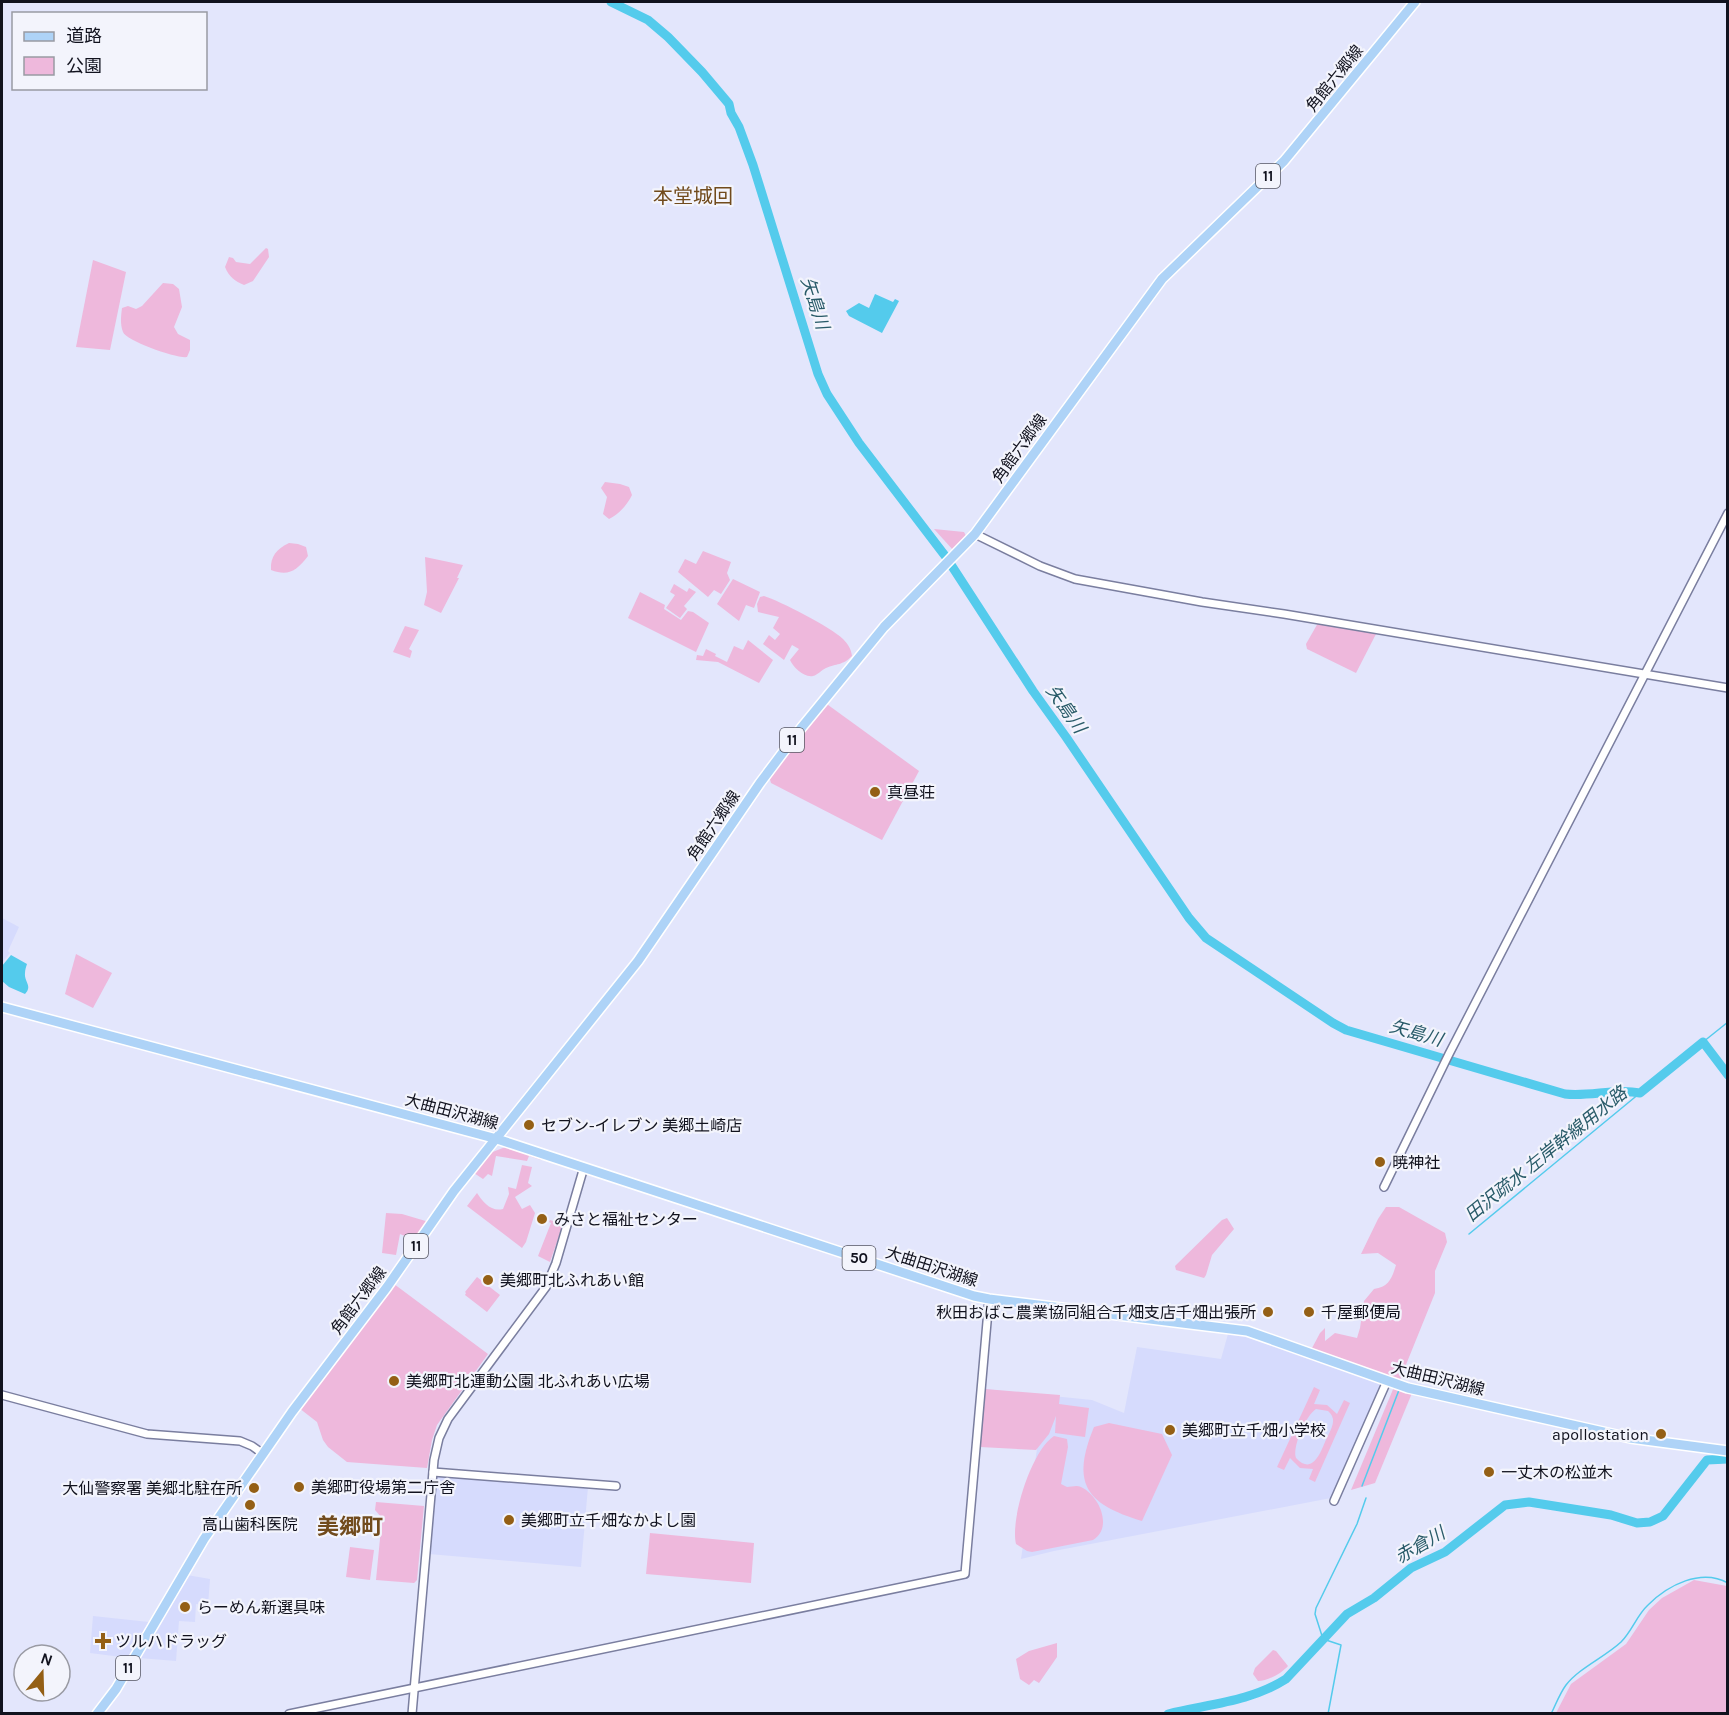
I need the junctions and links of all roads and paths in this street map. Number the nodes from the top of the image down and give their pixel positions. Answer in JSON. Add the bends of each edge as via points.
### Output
{"nodes":[{"id":1,"x":1415,"y":2,"type":"edge"},
{"id":2,"x":1728,"y":513,"type":"edge"},
{"id":3,"x":975,"y":534,"type":"junction"},
{"id":4,"x":1644,"y":675,"type":"junction"},
{"id":5,"x":1728,"y":688,"type":"edge"},
{"id":6,"x":2,"y":1006,"type":"edge"},
{"id":7,"x":497,"y":1138,"type":"junction"},
{"id":8,"x":584,"y":1167,"type":"junction"},
{"id":9,"x":1384,"y":1187,"type":"dead end"},
{"id":10,"x":989,"y":1299,"type":"junction"},
{"id":11,"x":1387,"y":1381,"type":"junction"},
{"id":12,"x":2,"y":1395,"type":"edge"},
{"id":13,"x":1728,"y":1451,"type":"edge"},
{"id":14,"x":262,"y":1453,"type":"junction"},
{"id":15,"x":433,"y":1472,"type":"junction"},
{"id":16,"x":616,"y":1486,"type":"dead end"},
{"id":17,"x":1334,"y":1500,"type":"dead end"},
{"id":18,"x":415,"y":1687,"type":"junction"},
{"id":19,"x":97,"y":1713,"type":"edge"},
{"id":20,"x":289,"y":1713,"type":"edge"},
{"id":21,"x":412,"y":1713,"type":"edge"}],
"edges":[{"from":1,"to":3,"type":"main road","name":"角館六郷線","number":"11","via":[[1284,161],[1162,279]]},
{"from":2,"to":4,"type":"street"},
{"from":3,"to":4,"type":"street","via":[[1075,579]]},
{"from":3,"to":7,"type":"main road","name":"角館六郷線","number":"11","via":[[884,627],[802,727],[638,961]]},
{"from":4,"to":5,"type":"street"},
{"from":4,"to":9,"type":"street"},
{"from":6,"to":7,"type":"main road","name":"大曲田沢湖線","number":"50"},
{"from":7,"to":8,"type":"main road","name":"大曲田沢湖線","number":"50"},
{"from":7,"to":14,"type":"main road","name":"角館六郷線","number":"11"},
{"from":8,"to":10,"type":"main road","name":"大曲田沢湖線","number":"50"},
{"from":8,"to":15,"type":"street","via":[[546,1287],[448,1419],[439,1438]]},
{"from":10,"to":11,"type":"main road","name":"大曲田沢湖線","number":"50","via":[[1247,1331]]},
{"from":10,"to":18,"type":"street","via":[[965,1574]]},
{"from":11,"to":13,"type":"main road","name":"大曲田沢湖線","number":"50","via":[[1630,1438]]},
{"from":11,"to":17,"type":"street"},
{"from":12,"to":14,"type":"street","via":[[147,1434],[240,1441]]},
{"from":14,"to":19,"type":"main road","name":"角館六郷線","number":"11","via":[[204,1539],[116,1689]]},
{"from":15,"to":16,"type":"street"},
{"from":15,"to":18,"type":"street"},
{"from":18,"to":20,"type":"street"},
{"from":18,"to":21,"type":"street"}]}
